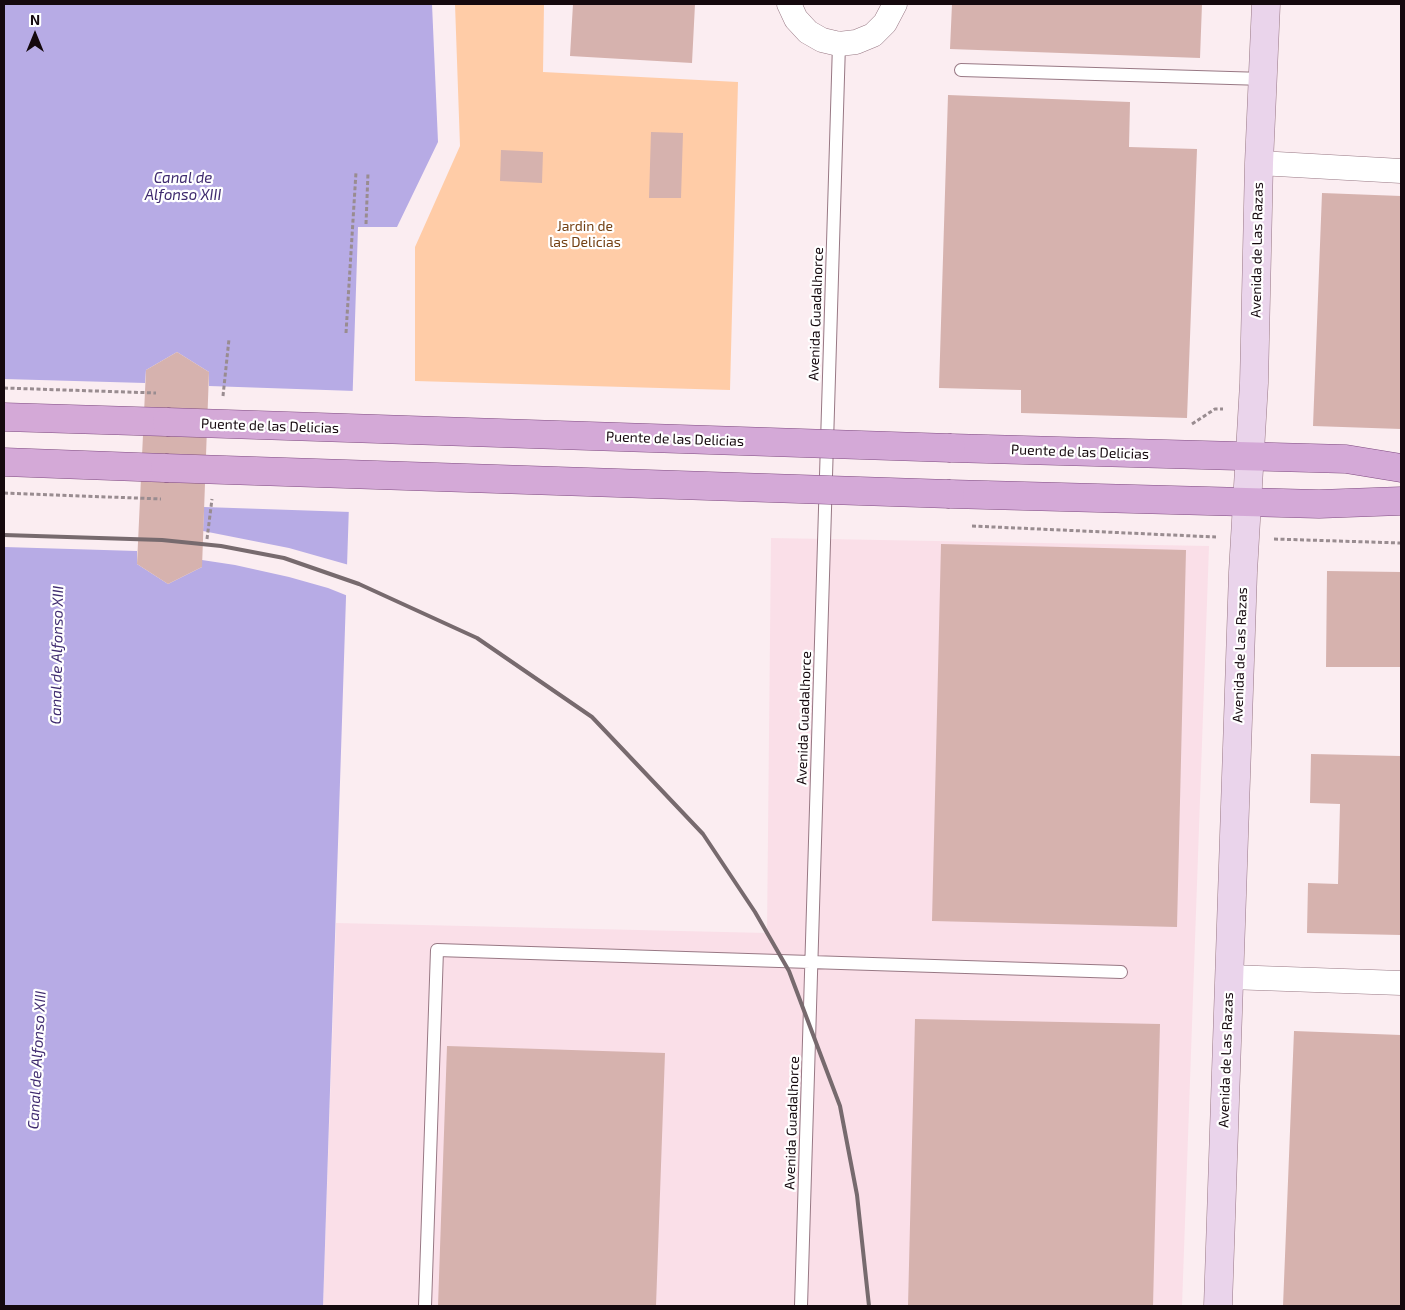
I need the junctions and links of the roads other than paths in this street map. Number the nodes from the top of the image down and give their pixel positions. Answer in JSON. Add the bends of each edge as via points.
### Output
{"nodes":[{"id":1,"x":789,"y":4,"type":"edge"},
{"id":2,"x":895,"y":4,"type":"edge"},
{"id":3,"x":1266,"y":4,"type":"edge"},
{"id":4,"x":839,"y":44,"type":"junction"},
{"id":5,"x":961,"y":70,"type":"dead end"},
{"id":6,"x":1264,"y":79,"type":"junction"},
{"id":7,"x":1259,"y":163,"type":"junction"},
{"id":8,"x":1401,"y":171,"type":"edge"},
{"id":9,"x":4,"y":417,"type":"edge"},
{"id":10,"x":1401,"y":454,"type":"edge"},
{"id":11,"x":1250,"y":456,"type":"junction"},
{"id":12,"x":1346,"y":459,"type":"junction"},
{"id":13,"x":4,"y":462,"type":"edge"},
{"id":14,"x":1401,"y":468,"type":"edge"},
{"id":15,"x":1401,"y":501,"type":"edge"},
{"id":16,"x":1247,"y":502,"type":"junction"},
{"id":17,"x":1319,"y":504,"type":"junction"},
{"id":18,"x":1401,"y":521,"type":"edge"},
{"id":19,"x":812,"y":962,"type":"junction"},
{"id":20,"x":1121,"y":972,"type":"dead end"},
{"id":21,"x":1229,"y":977,"type":"junction"},
{"id":22,"x":1401,"y":984,"type":"edge"},
{"id":23,"x":426,"y":1306,"type":"edge"},
{"id":24,"x":801,"y":1306,"type":"edge"},
{"id":25,"x":1218,"y":1306,"type":"edge"}],
"edges":[{"from":1,"to":4,"type":"street","via":[[796,19],[808,32]]},
{"from":2,"to":4,"type":"street","via":[[885,23],[873,35]]},
{"from":3,"to":6,"type":"main road","name":"Avenida de Las Razas"},
{"from":4,"to":19,"type":"lane","name":"Avenida Guadalhorce"},
{"from":5,"to":6,"type":"lane"},
{"from":6,"to":7,"type":"main road","name":"Avenida de Las Razas"},
{"from":7,"to":8,"type":"street"},
{"from":7,"to":11,"type":"main road","name":"Avenida de Las Razas"},
{"from":9,"to":11,"type":"main road","name":"Puente de las Delicias","bridge":true},
{"from":10,"to":12,"type":"main road"},
{"from":11,"to":12,"type":"main road","name":"Puente de las Delicias"},
{"from":11,"to":16,"type":"main road","name":"Avenida de Las Razas"},
{"from":12,"to":14,"type":"main road"},
{"from":13,"to":16,"type":"main road","bridge":true},
{"from":15,"to":17,"type":"main road"},
{"from":16,"to":17,"type":"main road"},
{"from":16,"to":21,"type":"main road","name":"Avenida de Las Razas"},
{"from":17,"to":18,"type":"main road"},
{"from":19,"to":20,"type":"lane"},
{"from":19,"to":23,"type":"lane","via":[[437,950]]},
{"from":19,"to":24,"type":"lane","name":"Avenida Guadalhorce"},
{"from":21,"to":22,"type":"street"},
{"from":21,"to":25,"type":"main road","name":"Avenida de Las Razas"}]}
